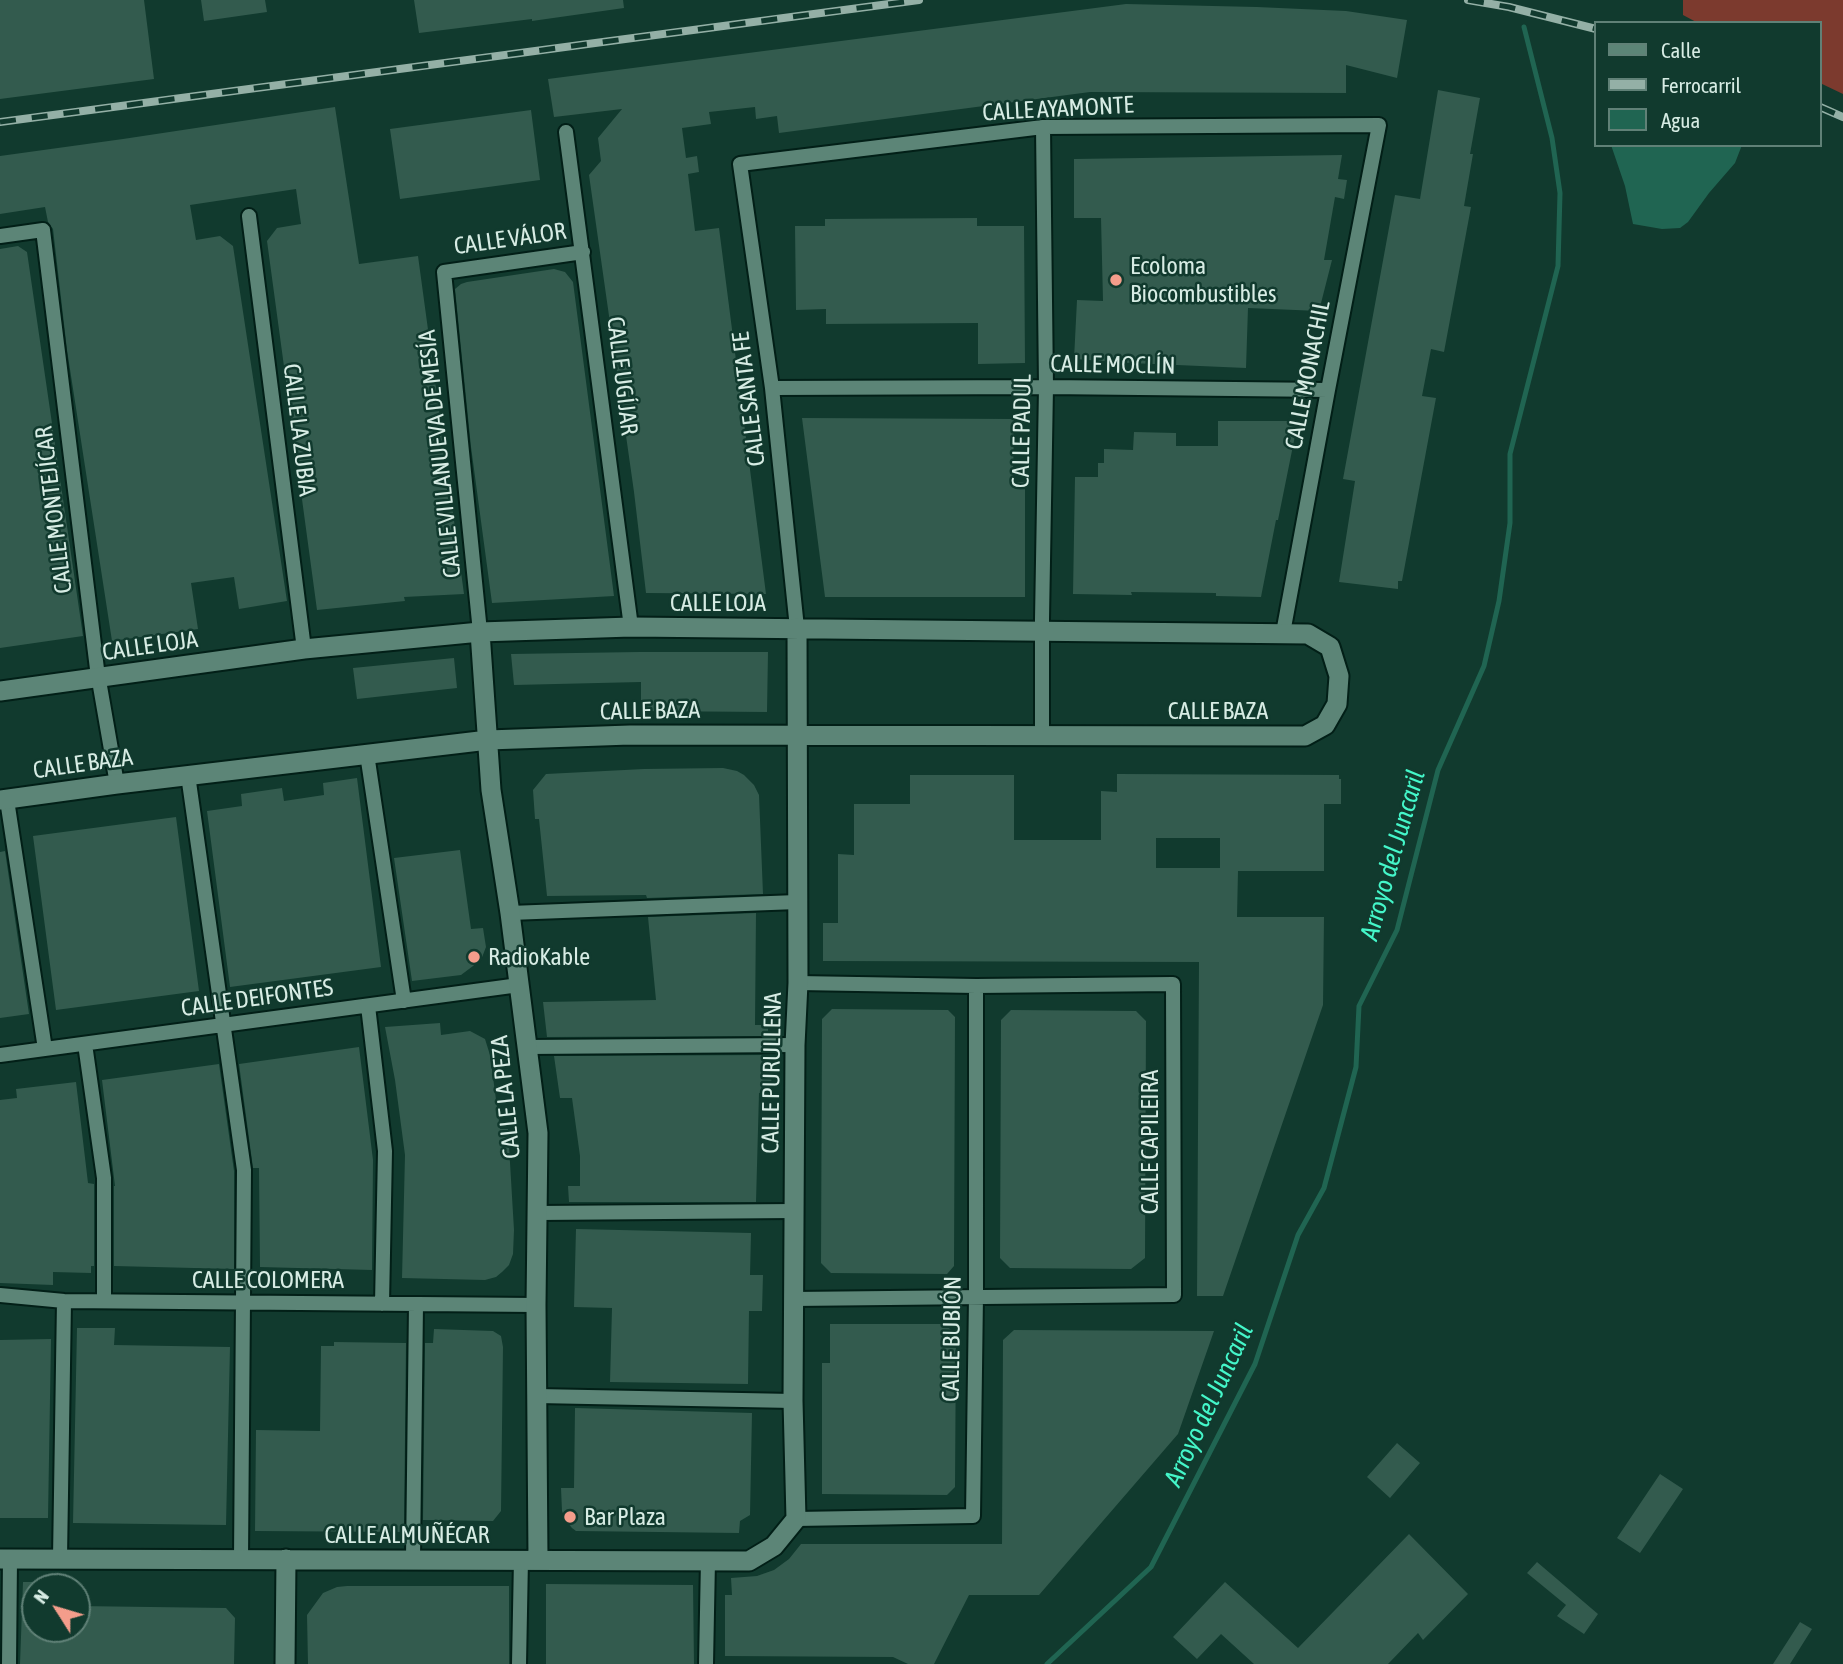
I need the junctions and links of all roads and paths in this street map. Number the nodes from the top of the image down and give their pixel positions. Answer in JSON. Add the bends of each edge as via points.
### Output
{"nodes":[{"id":1,"x":1379,"y":125,"type":"joint"},
{"id":2,"x":1043,"y":127,"type":"junction"},
{"id":3,"x":566,"y":132,"type":"dead end"},
{"id":4,"x":740,"y":164,"type":"joint"},
{"id":5,"x":249,"y":216,"type":"dead end"},
{"id":6,"x":0,"y":236,"type":"edge"},
{"id":7,"x":583,"y":252,"type":"junction"},
{"id":8,"x":444,"y":272,"type":"joint"},
{"id":9,"x":1046,"y":387,"type":"junction"},
{"id":10,"x":772,"y":388,"type":"junction"},
{"id":11,"x":1328,"y":390,"type":"junction"},
{"id":12,"x":631,"y":627,"type":"junction"},
{"id":13,"x":797,"y":628,"type":"junction"},
{"id":14,"x":1042,"y":630,"type":"junction"},
{"id":15,"x":480,"y":632,"type":"junction"},
{"id":16,"x":1283,"y":633,"type":"junction"},
{"id":17,"x":304,"y":649,"type":"junction"},
{"id":18,"x":98,"y":678,"type":"junction"},
{"id":19,"x":0,"y":691,"type":"edge"},
{"id":20,"x":1042,"y":735,"type":"junction"},
{"id":21,"x":797,"y":736,"type":"junction"},
{"id":22,"x":1305,"y":736,"type":"joint"},
{"id":23,"x":488,"y":740,"type":"junction"},
{"id":24,"x":367,"y":754,"type":"junction"},
{"id":25,"x":188,"y":775,"type":"junction"},
{"id":26,"x":117,"y":784,"type":"junction"},
{"id":27,"x":3,"y":800,"type":"edge"},
{"id":28,"x":797,"y":902,"type":"junction"},
{"id":29,"x":510,"y":913,"type":"junction"},
{"id":30,"x":798,"y":983,"type":"junction"},
{"id":31,"x":519,"y":985,"type":"junction"},
{"id":32,"x":976,"y":986,"type":"junction"},
{"id":33,"x":404,"y":1001,"type":"junction"},
{"id":34,"x":368,"y":1006,"type":"junction"},
{"id":35,"x":223,"y":1025,"type":"junction"},
{"id":36,"x":85,"y":1044,"type":"junction"},
{"id":37,"x":795,"y":1045,"type":"junction"},
{"id":38,"x":527,"y":1047,"type":"junction"},
{"id":39,"x":45,"y":1049,"type":"junction"},
{"id":40,"x":0,"y":1055,"type":"edge"},
{"id":41,"x":794,"y":1211,"type":"junction"},
{"id":42,"x":537,"y":1213,"type":"junction"},
{"id":43,"x":0,"y":1295,"type":"edge"},
{"id":44,"x":976,"y":1296,"type":"junction"},
{"id":45,"x":793,"y":1299,"type":"junction"},
{"id":46,"x":64,"y":1301,"type":"junction"},
{"id":47,"x":104,"y":1301,"type":"junction"},
{"id":48,"x":243,"y":1302,"type":"junction"},
{"id":49,"x":382,"y":1304,"type":"junction"},
{"id":50,"x":416,"y":1304,"type":"junction"},
{"id":51,"x":536,"y":1305,"type":"junction"},
{"id":52,"x":537,"y":1396,"type":"junction"},
{"id":53,"x":793,"y":1401,"type":"junction"},
{"id":54,"x":796,"y":1519,"type":"junction"},
{"id":55,"x":60,"y":1558,"type":"junction"},
{"id":56,"x":5,"y":1559,"type":"edge"},
{"id":57,"x":241,"y":1559,"type":"junction"},
{"id":58,"x":286,"y":1559,"type":"junction"},
{"id":59,"x":413,"y":1559,"type":"junction"},
{"id":60,"x":529,"y":1559,"type":"junction"},
{"id":61,"x":708,"y":1560,"type":"junction"},
{"id":62,"x":9,"y":1664,"type":"edge"},
{"id":63,"x":285,"y":1664,"type":"edge"},
{"id":64,"x":519,"y":1664,"type":"edge"},
{"id":65,"x":706,"y":1664,"type":"edge"}],
"edges":[{"from":1,"to":2,"type":"street","name":"CALLE AYAMONTE"},
{"from":1,"to":11,"type":"street","name":"CALLE MONACHIL"},
{"from":2,"to":4,"type":"street","name":"CALLE AYAMONTE"},
{"from":2,"to":9,"type":"street","name":"CALLE PADUL"},
{"from":3,"to":7,"type":"street","name":"CALLE UGÍJAR"},
{"from":4,"to":10,"type":"street","name":"CALLE SANTA FE"},
{"from":5,"to":17,"type":"street","name":"CALLE LA ZUBIA"},
{"from":6,"to":18,"type":"street","name":"CALLE MONTEJÍCAR","via":[[43,230]]},
{"from":7,"to":8,"type":"street","name":"CALLE VÁLOR"},
{"from":7,"to":12,"type":"street","name":"CALLE UGÍJAR"},
{"from":8,"to":15,"type":"street","name":"CALLE VILLANUEVA DE MESÍA"},
{"from":9,"to":10,"type":"street","name":"CALLE MOCLÍN"},
{"from":9,"to":11,"type":"street","name":"CALLE MOCLÍN"},
{"from":9,"to":14,"type":"street","name":"CALLE PADUL"},
{"from":10,"to":13,"type":"street","name":"CALLE SANTA FE"},
{"from":11,"to":16,"type":"street","name":"CALLE MONACHIL"},
{"from":12,"to":13,"type":"street","name":"CALLE LOJA"},
{"from":12,"to":15,"type":"street","name":"CALLE LOJA"},
{"from":13,"to":14,"type":"street","name":"CALLE LOJA"},
{"from":13,"to":21,"type":"street","name":"CALLE PURULLENA"},
{"from":14,"to":16,"type":"street","name":"CALLE LOJA"},
{"from":14,"to":20,"type":"street","name":"CALLE PADUL"},
{"from":15,"to":17,"type":"street","name":"CALLE LOJA"},
{"from":15,"to":23,"type":"street","name":"CALLE LA PEZA"},
{"from":16,"to":22,"type":"street","name":"CALLE LOJA","via":[[1308,634],[1330,647],[1339,676],[1337,704],[1325,725]]},
{"from":17,"to":18,"type":"street","name":"CALLE LOJA"},
{"from":18,"to":19,"type":"street","name":"CALLE LOJA"},
{"from":18,"to":26,"type":"street","name":"CALLE MONTEJÍCAR"},
{"from":20,"to":21,"type":"street","name":"CALLE BAZA"},
{"from":20,"to":22,"type":"street","name":"CALLE BAZA"},
{"from":21,"to":23,"type":"street","name":"CALLE BAZA"},
{"from":21,"to":28,"type":"street","name":"CALLE PURULLENA"},
{"from":23,"to":24,"type":"street","name":"CALLE BAZA"},
{"from":23,"to":29,"type":"street","name":"CALLE LA PEZA"},
{"from":24,"to":25,"type":"street","name":"CALLE BAZA"},
{"from":24,"to":33,"type":"street"},
{"from":25,"to":26,"type":"street","name":"CALLE BAZA"},
{"from":25,"to":35,"type":"street"},
{"from":26,"to":27,"type":"street","name":"CALLE BAZA"},
{"from":27,"to":39,"type":"street"},
{"from":28,"to":29,"type":"street"},
{"from":28,"to":30,"type":"street","name":"CALLE PURULLENA"},
{"from":29,"to":31,"type":"street","name":"CALLE LA PEZA"},
{"from":30,"to":32,"type":"street","name":"CALLE CAPILEIRA"},
{"from":30,"to":37,"type":"street","name":"CALLE PURULLENA"},
{"from":31,"to":33,"type":"street","name":"CALLE DEIFONTES"},
{"from":31,"to":38,"type":"street","name":"CALLE LA PEZA"},
{"from":32,"to":44,"type":"street","name":"CALLE BUBIÓN"},
{"from":32,"to":44,"type":"street","name":"CALLE CAPILEIRA","via":[[1172,984],[1174,1295]]},
{"from":33,"to":34,"type":"street","name":"CALLE DEIFONTES"},
{"from":34,"to":35,"type":"street","name":"CALLE DEIFONTES"},
{"from":34,"to":49,"type":"street","via":[[384,1151]]},
{"from":35,"to":36,"type":"street","name":"CALLE DEIFONTES"},
{"from":35,"to":48,"type":"street","via":[[244,1170]]},
{"from":36,"to":39,"type":"street","name":"CALLE DEIFONTES"},
{"from":36,"to":47,"type":"street","via":[[104,1178]]},
{"from":37,"to":38,"type":"street"},
{"from":37,"to":41,"type":"street","name":"CALLE PURULLENA"},
{"from":38,"to":42,"type":"street","name":"CALLE LA PEZA","via":[[538,1133]]},
{"from":39,"to":40,"type":"street","name":"CALLE DEIFONTES"},
{"from":41,"to":42,"type":"street"},
{"from":41,"to":45,"type":"street","name":"CALLE PURULLENA"},
{"from":42,"to":51,"type":"street","name":"CALLE LA PEZA"},
{"from":43,"to":46,"type":"street","name":"CALLE COLOMERA"},
{"from":44,"to":45,"type":"street","name":"CALLE CAPILEIRA"},
{"from":44,"to":54,"type":"street","name":"CALLE BUBIÓN","via":[[973,1516]]},
{"from":45,"to":53,"type":"street","name":"CALLE PURULLENA"},
{"from":46,"to":47,"type":"street","name":"CALLE COLOMERA"},
{"from":46,"to":55,"type":"street"},
{"from":47,"to":48,"type":"street","name":"CALLE COLOMERA"},
{"from":48,"to":49,"type":"street","name":"CALLE COLOMERA"},
{"from":48,"to":57,"type":"street"},
{"from":49,"to":50,"type":"street","name":"CALLE COLOMERA"},
{"from":50,"to":51,"type":"street","name":"CALLE COLOMERA"},
{"from":50,"to":59,"type":"street"},
{"from":51,"to":52,"type":"street","name":"CALLE LA PEZA"},
{"from":52,"to":53,"type":"street"},
{"from":52,"to":60,"type":"street","name":"CALLE LA PEZA"},
{"from":53,"to":54,"type":"street","name":"CALLE PURULLENA"},
{"from":54,"to":61,"type":"street","name":"CALLE ALMUÑÉCAR","via":[[774,1546],[749,1561]]},
{"from":55,"to":56,"type":"street","name":"CALLE ALMUÑÉCAR"},
{"from":55,"to":57,"type":"street","name":"CALLE ALMUÑÉCAR"},
{"from":56,"to":62,"type":"street"},
{"from":57,"to":58,"type":"street","name":"CALLE ALMUÑÉCAR"},
{"from":58,"to":59,"type":"street","name":"CALLE ALMUÑÉCAR"},
{"from":58,"to":63,"type":"street"},
{"from":59,"to":60,"type":"street","name":"CALLE ALMUÑÉCAR"},
{"from":60,"to":61,"type":"street","name":"CALLE ALMUÑÉCAR"},
{"from":60,"to":64,"type":"street"},
{"from":61,"to":65,"type":"street"}]}
